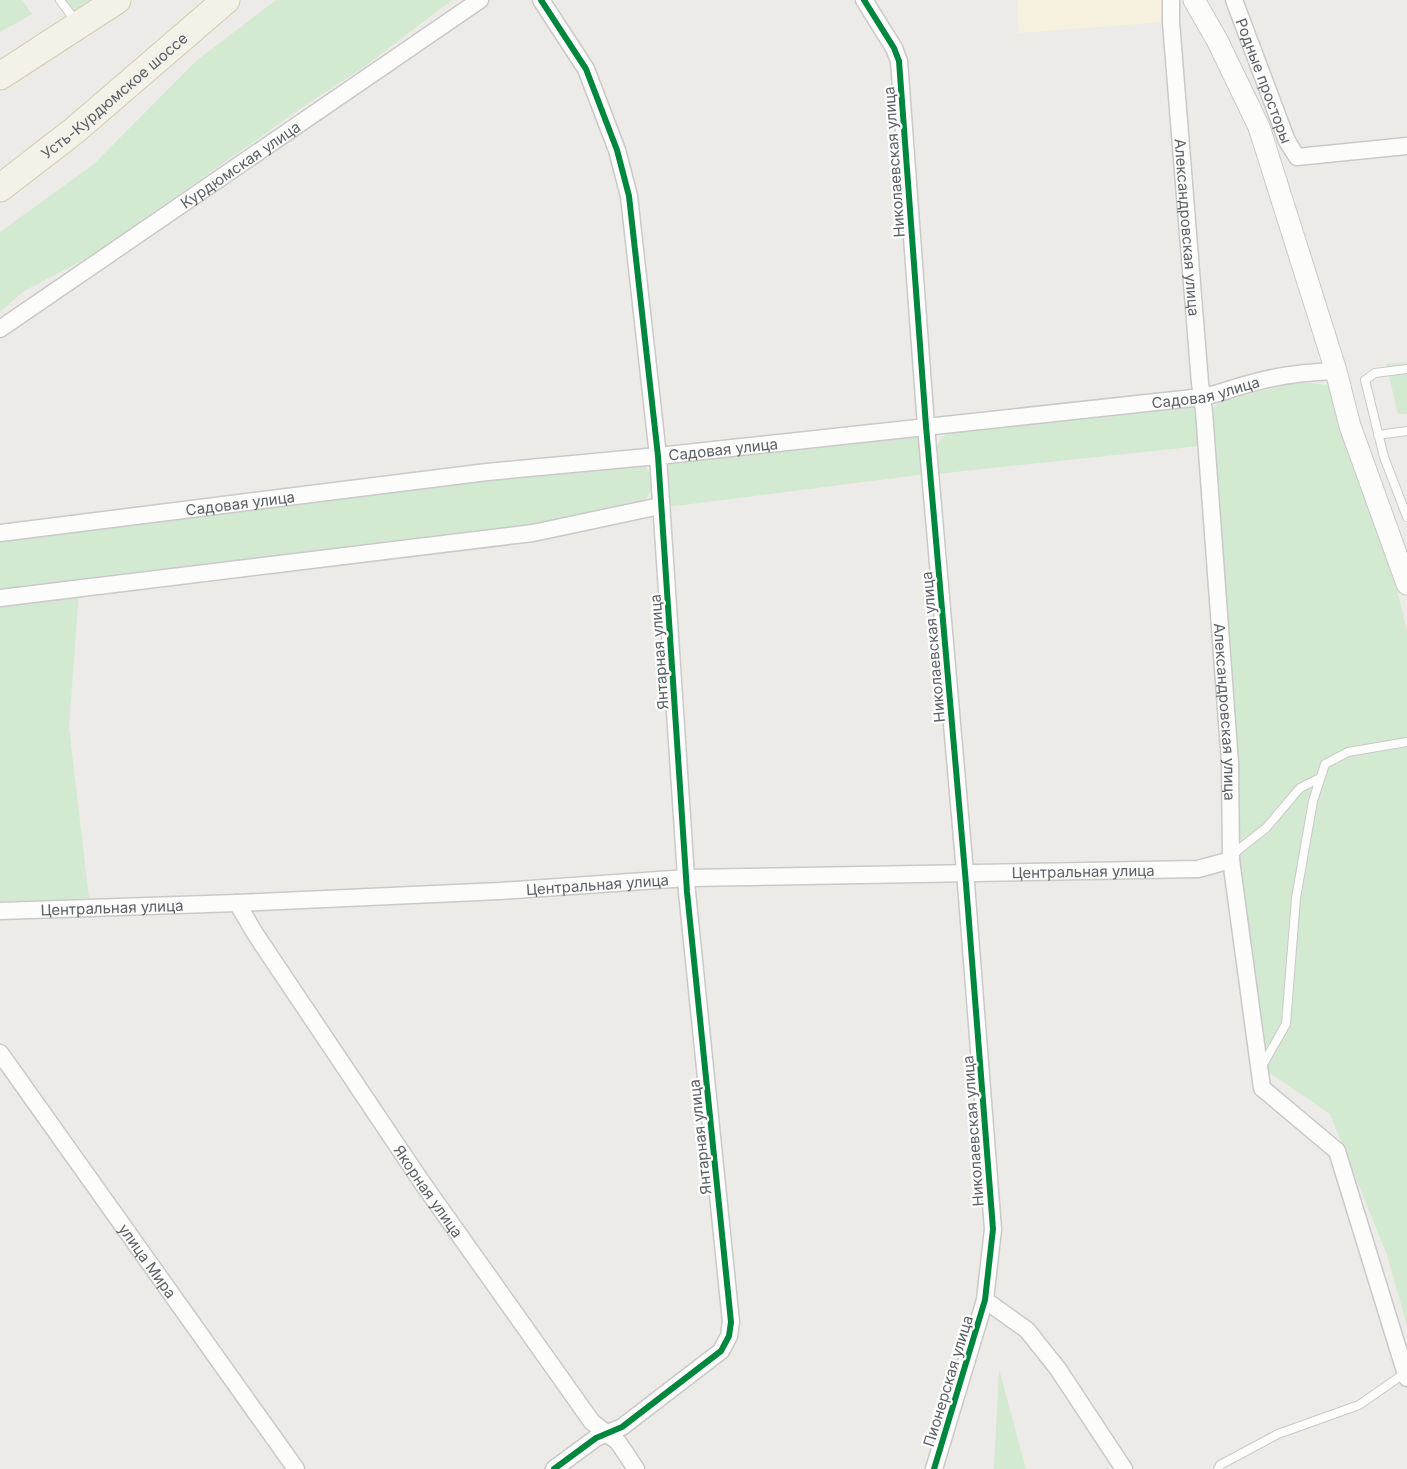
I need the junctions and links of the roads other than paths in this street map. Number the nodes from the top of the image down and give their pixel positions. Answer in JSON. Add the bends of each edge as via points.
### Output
{"nodes":[{"id":1,"x":60,"y":0,"type":"edge"},
{"id":2,"x":117,"y":0,"type":"edge"},
{"id":3,"x":226,"y":0,"type":"edge"},
{"id":4,"x":480,"y":0,"type":"edge"},
{"id":5,"x":542,"y":0,"type":"edge"},
{"id":6,"x":864,"y":0,"type":"edge"},
{"id":7,"x":1171,"y":0,"type":"edge"},
{"id":8,"x":1194,"y":0,"type":"edge"},
{"id":9,"x":1234,"y":0,"type":"edge"},
{"id":10,"x":79,"y":26,"type":"junction"},
{"id":11,"x":0,"y":76,"type":"edge"},
{"id":12,"x":1407,"y":146,"type":"edge"},
{"id":13,"x":0,"y":188,"type":"edge"},
{"id":14,"x":0,"y":329,"type":"edge"},
{"id":15,"x":1407,"y":369,"type":"edge"},
{"id":16,"x":1336,"y":371,"type":"junction"},
{"id":17,"x":1202,"y":397,"type":"junction"},
{"id":18,"x":926,"y":426,"type":"junction"},
{"id":19,"x":1407,"y":431,"type":"edge"},
{"id":20,"x":1378,"y":435,"type":"junction"},
{"id":21,"x":658,"y":456,"type":"junction"},
{"id":22,"x":660,"y":506,"type":"junction"},
{"id":23,"x":1407,"y":517,"type":"edge"},
{"id":24,"x":0,"y":534,"type":"edge"},
{"id":25,"x":1407,"y":584,"type":"edge"},
{"id":26,"x":0,"y":598,"type":"edge"},
{"id":27,"x":1407,"y":742,"type":"edge"},
{"id":28,"x":1320,"y":778,"type":"junction"},
{"id":29,"x":1231,"y":860,"type":"junction"},
{"id":30,"x":964,"y":872,"type":"junction"},
{"id":31,"x":687,"y":878,"type":"junction"},
{"id":32,"x":237,"y":903,"type":"junction"},
{"id":33,"x":0,"y":911,"type":"edge"},
{"id":34,"x":0,"y":1053,"type":"edge"},
{"id":35,"x":1271,"y":1096,"type":"junction"},
{"id":36,"x":985,"y":1300,"type":"junction"},
{"id":37,"x":1407,"y":1372,"type":"edge"},
{"id":38,"x":1407,"y":1377,"type":"edge"},
{"id":39,"x":606,"y":1433,"type":"junction"},
{"id":40,"x":296,"y":1469,"type":"edge"},
{"id":41,"x":554,"y":1469,"type":"edge"},
{"id":42,"x":636,"y":1469,"type":"edge"},
{"id":43,"x":934,"y":1469,"type":"edge"},
{"id":44,"x":1124,"y":1469,"type":"edge"},
{"id":45,"x":1218,"y":1469,"type":"edge"}],
"edges":[{"from":1,"to":10,"type":"lane"},
{"from":2,"to":10,"type":"main road"},
{"from":3,"to":13,"type":"main road","name":"Усть-Курдюмское шоссе","via":[[75,130]]},
{"from":4,"to":14,"type":"street","name":"Курдюмская улица"},
{"from":5,"to":21,"type":"street","name":"Янтарная улица","via":[[586,69],[617,150],[629,196]]},
{"from":6,"to":18,"type":"street","name":"Николаевская улица","via":[[899,61]]},
{"from":7,"to":17,"type":"street","name":"Александровская улица"},
{"from":8,"to":16,"type":"street","via":[[1259,127]]},
{"from":9,"to":12,"type":"street","name":"Родные просторы","via":[[1287,141],[1297,157]]},
{"from":10,"to":11,"type":"main road"},
{"from":15,"to":20,"type":"lane","via":[[1375,373],[1365,380]]},
{"from":16,"to":17,"type":"street","name":"Садовая улица","via":[[1254,382]]},
{"from":16,"to":25,"type":"street","via":[[1350,426]]},
{"from":17,"to":18,"type":"street","name":"Садовая улица"},
{"from":17,"to":29,"type":"street","name":"Александровская улица","via":[[1230,763]]},
{"from":18,"to":21,"type":"street","name":"Садовая улица"},
{"from":18,"to":30,"type":"street","name":"Николаевская улица"},
{"from":19,"to":20,"type":"lane"},
{"from":20,"to":23,"type":"lane"},
{"from":21,"to":22,"type":"street","name":"Янтарная улица"},
{"from":21,"to":24,"type":"street","name":"Садовая улица","via":[[487,472]]},
{"from":22,"to":26,"type":"street","via":[[533,533]]},
{"from":22,"to":31,"type":"street","name":"Янтарная улица"},
{"from":27,"to":28,"type":"lane","via":[[1348,752],[1325,764]]},
{"from":28,"to":29,"type":"lane","via":[[1300,788],[1266,828]]},
{"from":28,"to":35,"type":"lane","via":[[1296,898],[1286,1024],[1261,1067]]},
{"from":29,"to":30,"type":"street","name":"Центральная улица","via":[[1198,869]]},
{"from":29,"to":35,"type":"street","name":"Александровская улица","via":[[1262,1088]]},
{"from":30,"to":31,"type":"street","name":"Центральная улица"},
{"from":30,"to":36,"type":"street","name":"Николаевская улица","via":[[993,1229]]},
{"from":31,"to":32,"type":"street","name":"Центральная улица"},
{"from":31,"to":39,"type":"street","name":"Янтарная улица","via":[[732,1322],[721,1351],[622,1427]]},
{"from":32,"to":33,"type":"street","name":"Центральная улица"},
{"from":32,"to":39,"type":"street","name":"Якорная улица","via":[[422,1181],[592,1422]]},
{"from":34,"to":40,"type":"street","name":"улица Мира"},
{"from":35,"to":37,"type":"street","name":"Александровская улица","via":[[1337,1151]]},
{"from":36,"to":43,"type":"street","name":"Пионерская улица"},
{"from":36,"to":44,"type":"street","via":[[1027,1330],[1058,1369]]},
{"from":37,"to":38,"type":"street","name":"Александровская улица"},
{"from":37,"to":45,"type":"lane","via":[[1359,1405],[1278,1434]]},
{"from":39,"to":41,"type":"street"},
{"from":39,"to":42,"type":"street","name":"Якорная улица","via":[[618,1442]]}]}
